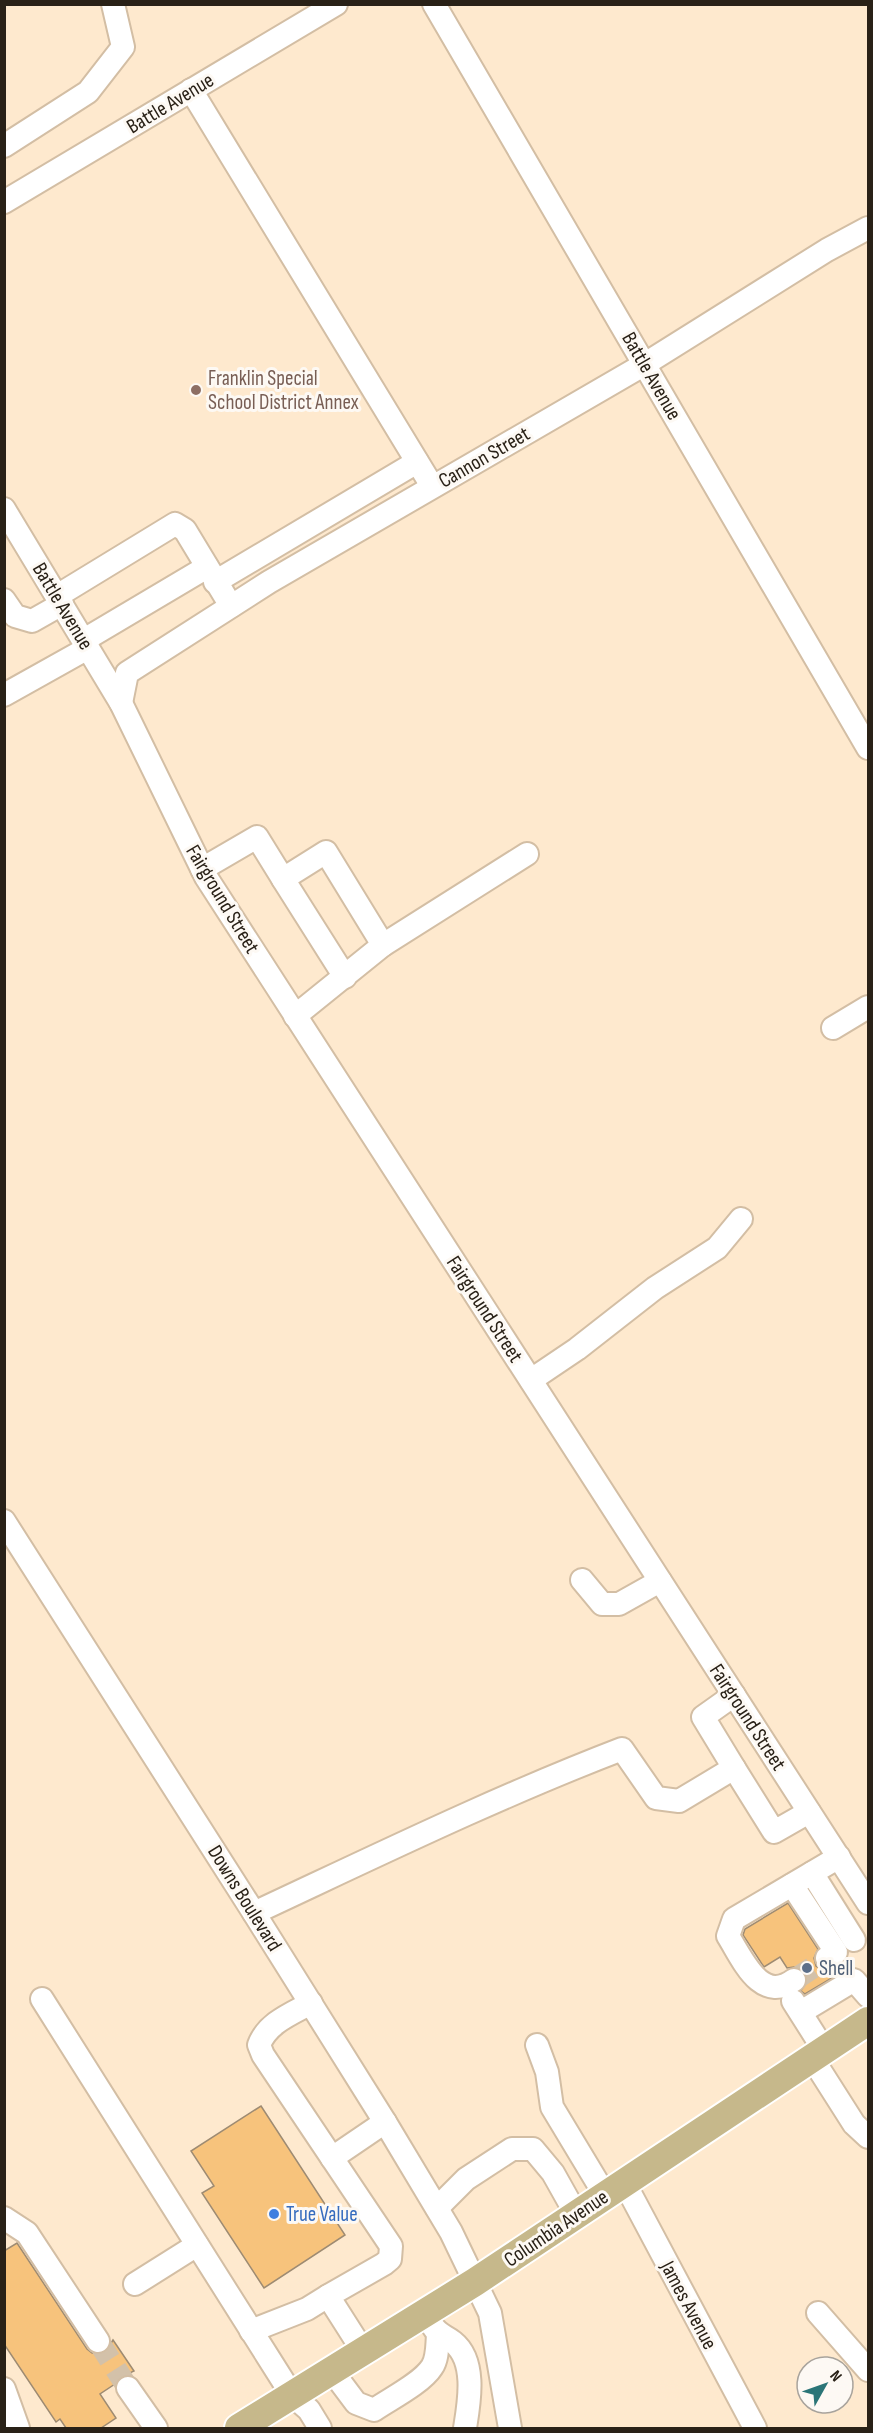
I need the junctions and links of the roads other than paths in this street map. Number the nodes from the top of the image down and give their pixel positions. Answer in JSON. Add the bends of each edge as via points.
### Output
{"nodes":[{"id":1,"x":112,"y":4,"type":"edge"},
{"id":2,"x":336,"y":4,"type":"edge"},
{"id":3,"x":444,"y":8,"type":"edge"},
{"id":4,"x":191,"y":90,"type":"junction"},
{"id":5,"x":4,"y":146,"type":"edge"},
{"id":6,"x":4,"y":202,"type":"edge"},
{"id":7,"x":868,"y":228,"type":"edge"},
{"id":8,"x":645,"y":364,"type":"junction"},
{"id":9,"x":417,"y":462,"type":"junction"},
{"id":10,"x":432,"y":486,"type":"junction"},
{"id":11,"x":4,"y":509,"type":"edge"},
{"id":12,"x":211,"y":575,"type":"junction"},
{"id":13,"x":4,"y":600,"type":"edge"},
{"id":14,"x":59,"y":600,"type":"junction"},
{"id":15,"x":231,"y":606,"type":"junction"},
{"id":16,"x":86,"y":644,"type":"junction"},
{"id":17,"x":4,"y":695,"type":"edge"},
{"id":18,"x":121,"y":703,"type":"junction"},
{"id":19,"x":868,"y":748,"type":"edge"},
{"id":20,"x":527,"y":854,"type":"dead end"},
{"id":21,"x":202,"y":869,"type":"junction"},
{"id":22,"x":283,"y":879,"type":"junction"},
{"id":23,"x":383,"y":945,"type":"junction"},
{"id":24,"x":345,"y":977,"type":"junction"},
{"id":25,"x":868,"y":1007,"type":"edge"},
{"id":26,"x":296,"y":1016,"type":"junction"},
{"id":27,"x":833,"y":1028,"type":"dead end"},
{"id":28,"x":741,"y":1219,"type":"dead end"},
{"id":29,"x":531,"y":1380,"type":"junction"},
{"id":30,"x":4,"y":1521,"type":"edge"},
{"id":31,"x":582,"y":1580,"type":"dead end"},
{"id":32,"x":660,"y":1581,"type":"junction"},
{"id":33,"x":734,"y":1695,"type":"junction"},
{"id":34,"x":734,"y":1768,"type":"junction"},
{"id":35,"x":809,"y":1812,"type":"junction"},
{"id":36,"x":839,"y":1857,"type":"junction"},
{"id":37,"x":812,"y":1873,"type":"junction"},
{"id":38,"x":792,"y":1885,"type":"junction"},
{"id":39,"x":868,"y":1903,"type":"edge"},
{"id":40,"x":254,"y":1913,"type":"junction"},
{"id":41,"x":861,"y":1935,"type":"edge"},
{"id":42,"x":831,"y":1955,"type":"junction"},
{"id":43,"x":861,"y":1988,"type":"edge"},
{"id":44,"x":42,"y":1999,"type":"dead end"},
{"id":45,"x":311,"y":2003,"type":"junction"},
{"id":46,"x":801,"y":2013,"type":"junction"},
{"id":47,"x":868,"y":2021,"type":"edge"},
{"id":48,"x":537,"y":2045,"type":"dead end"},
{"id":49,"x":818,"y":2054,"type":"junction"},
{"id":50,"x":385,"y":2122,"type":"junction"},
{"id":51,"x":868,"y":2137,"type":"edge"},
{"id":52,"x":332,"y":2158,"type":"junction"},
{"id":53,"x":614,"y":2188,"type":"junction"},
{"id":54,"x":437,"y":2208,"type":"junction"},
{"id":55,"x":576,"y":2214,"type":"junction"},
{"id":56,"x":4,"y":2218,"type":"edge"},
{"id":57,"x":197,"y":2245,"type":"junction"},
{"id":58,"x":475,"y":2282,"type":"junction"},
{"id":59,"x":135,"y":2284,"type":"dead end"},
{"id":60,"x":328,"y":2296,"type":"junction"},
{"id":61,"x":818,"y":2313,"type":"dead end"},
{"id":62,"x":431,"y":2324,"type":"junction"},
{"id":63,"x":251,"y":2331,"type":"junction"},
{"id":64,"x":98,"y":2341,"type":"tunnel mouth"},
{"id":65,"x":363,"y":2351,"type":"junction"},
{"id":66,"x":868,"y":2370,"type":"edge"},
{"id":67,"x":332,"y":2371,"type":"junction"},
{"id":68,"x":128,"y":2388,"type":"tunnel mouth"},
{"id":69,"x":4,"y":2389,"type":"edge"},
{"id":70,"x":292,"y":2395,"type":"junction"},
{"id":71,"x":18,"y":2428,"type":"edge"},
{"id":72,"x":156,"y":2428,"type":"edge"},
{"id":73,"x":239,"y":2428,"type":"edge"},
{"id":74,"x":320,"y":2428,"type":"edge"},
{"id":75,"x":465,"y":2428,"type":"edge"},
{"id":76,"x":510,"y":2428,"type":"edge"},
{"id":77,"x":754,"y":2428,"type":"edge"}],
"edges":[{"from":1,"to":5,"type":"street","via":[[123,47],[88,92]]},
{"from":2,"to":4,"type":"street","name":"Battle Avenue"},
{"from":3,"to":8,"type":"street","name":"Battle Avenue"},
{"from":4,"to":6,"type":"street","name":"Battle Avenue"},
{"from":4,"to":9,"type":"street"},
{"from":7,"to":8,"type":"street","name":"Cannon Street"},
{"from":8,"to":10,"type":"street","name":"Cannon Street"},
{"from":8,"to":19,"type":"street","name":"Battle Avenue"},
{"from":9,"to":10,"type":"street"},
{"from":9,"to":12,"type":"street"},
{"from":10,"to":15,"type":"street","name":"Cannon Street"},
{"from":11,"to":14,"type":"street","name":"Battle Avenue"},
{"from":12,"to":14,"type":"street","via":[[185,530],[175,524]]},
{"from":12,"to":15,"type":"street"},
{"from":12,"to":16,"type":"street"},
{"from":13,"to":14,"type":"street","via":[[15,616],[32,621]]},
{"from":14,"to":16,"type":"street","name":"Battle Avenue"},
{"from":15,"to":18,"type":"street","name":"Cannon Street","via":[[127,673]]},
{"from":16,"to":17,"type":"street"},
{"from":16,"to":18,"type":"street","name":"Battle Avenue"},
{"from":18,"to":21,"type":"street","name":"Fairground Street"},
{"from":20,"to":23,"type":"street"},
{"from":21,"to":22,"type":"street","via":[[257,837]]},
{"from":21,"to":26,"type":"street","name":"Fairground Street"},
{"from":22,"to":23,"type":"street","via":[[326,852]]},
{"from":22,"to":24,"type":"street"},
{"from":23,"to":24,"type":"street"},
{"from":24,"to":26,"type":"street"},
{"from":25,"to":27,"type":"street"},
{"from":26,"to":29,"type":"street","name":"Fairground Street"},
{"from":28,"to":29,"type":"street","via":[[717,1248],[655,1288]]},
{"from":29,"to":32,"type":"street","name":"Fairground Street"},
{"from":30,"to":40,"type":"street","name":"Downs Boulevard"},
{"from":31,"to":32,"type":"street","via":[[602,1604],[620,1604]]},
{"from":32,"to":33,"type":"street","name":"Fairground Street"},
{"from":33,"to":34,"type":"street","via":[[703,1717]]},
{"from":33,"to":35,"type":"street","name":"Fairground Street"},
{"from":34,"to":35,"type":"street","via":[[774,1832]]},
{"from":34,"to":40,"type":"street","via":[[679,1801],[656,1798],[622,1749],[419,1835]]},
{"from":35,"to":36,"type":"street","name":"Fairground Street"},
{"from":36,"to":37,"type":"street"},
{"from":36,"to":39,"type":"street","name":"Fairground Street"},
{"from":37,"to":38,"type":"street"},
{"from":37,"to":41,"type":"street"},
{"from":38,"to":42,"type":"street"},
{"from":38,"to":46,"type":"street","via":[[734,1919],[728,1936],[754,1977],[768,1986],[789,1983]]},
{"from":40,"to":45,"type":"street","name":"Downs Boulevard"},
{"from":41,"to":42,"type":"street"},
{"from":42,"to":43,"type":"street"},
{"from":43,"to":46,"type":"street"},
{"from":44,"to":57,"type":"street"},
{"from":45,"to":50,"type":"street","name":"Downs Boulevard"},
{"from":45,"to":52,"type":"street","via":[[276,2022],[263,2034],[259,2045]]},
{"from":46,"to":49,"type":"street"},
{"from":47,"to":49,"type":"main road","name":"Columbia Avenue"},
{"from":48,"to":53,"type":"street","name":"James Avenue","via":[[548,2072],[552,2107]]},
{"from":49,"to":51,"type":"street","via":[[854,2124]]},
{"from":49,"to":53,"type":"main road","name":"Columbia Avenue"},
{"from":50,"to":52,"type":"street"},
{"from":50,"to":54,"type":"street","name":"Downs Boulevard"},
{"from":52,"to":60,"type":"street","via":[[392,2252],[384,2264]]},
{"from":53,"to":55,"type":"main road","name":"Columbia Avenue"},
{"from":53,"to":77,"type":"street","name":"James Avenue"},
{"from":54,"to":55,"type":"street","via":[[466,2179],[512,2149],[533,2149],[553,2173]]},
{"from":54,"to":58,"type":"street","name":"Downs Boulevard"},
{"from":55,"to":58,"type":"main road","name":"Columbia Avenue"},
{"from":56,"to":64,"type":"street","via":[[27,2233]]},
{"from":57,"to":59,"type":"street"},
{"from":57,"to":63,"type":"street"},
{"from":58,"to":62,"type":"main road","name":"Columbia Avenue"},
{"from":58,"to":76,"type":"street","name":"Downs Boulevard","via":[[490,2313]]},
{"from":60,"to":63,"type":"street","via":[[307,2309]]},
{"from":60,"to":65,"type":"street"},
{"from":61,"to":66,"type":"street"},
{"from":62,"to":65,"type":"main road","name":"Columbia Avenue"},
{"from":62,"to":67,"type":"street","via":[[436,2355],[432,2367],[374,2410],[356,2403]]},
{"from":62,"to":75,"type":"street","via":[[463,2356],[470,2379]]},
{"from":63,"to":70,"type":"street"},
{"from":65,"to":67,"type":"main road","name":"Columbia Avenue"},
{"from":67,"to":70,"type":"main road","name":"Columbia Avenue"},
{"from":68,"to":72,"type":"street"},
{"from":69,"to":71,"type":"street"},
{"from":70,"to":73,"type":"main road","name":"Columbia Avenue"},
{"from":70,"to":74,"type":"street","via":[[309,2410]]}]}
